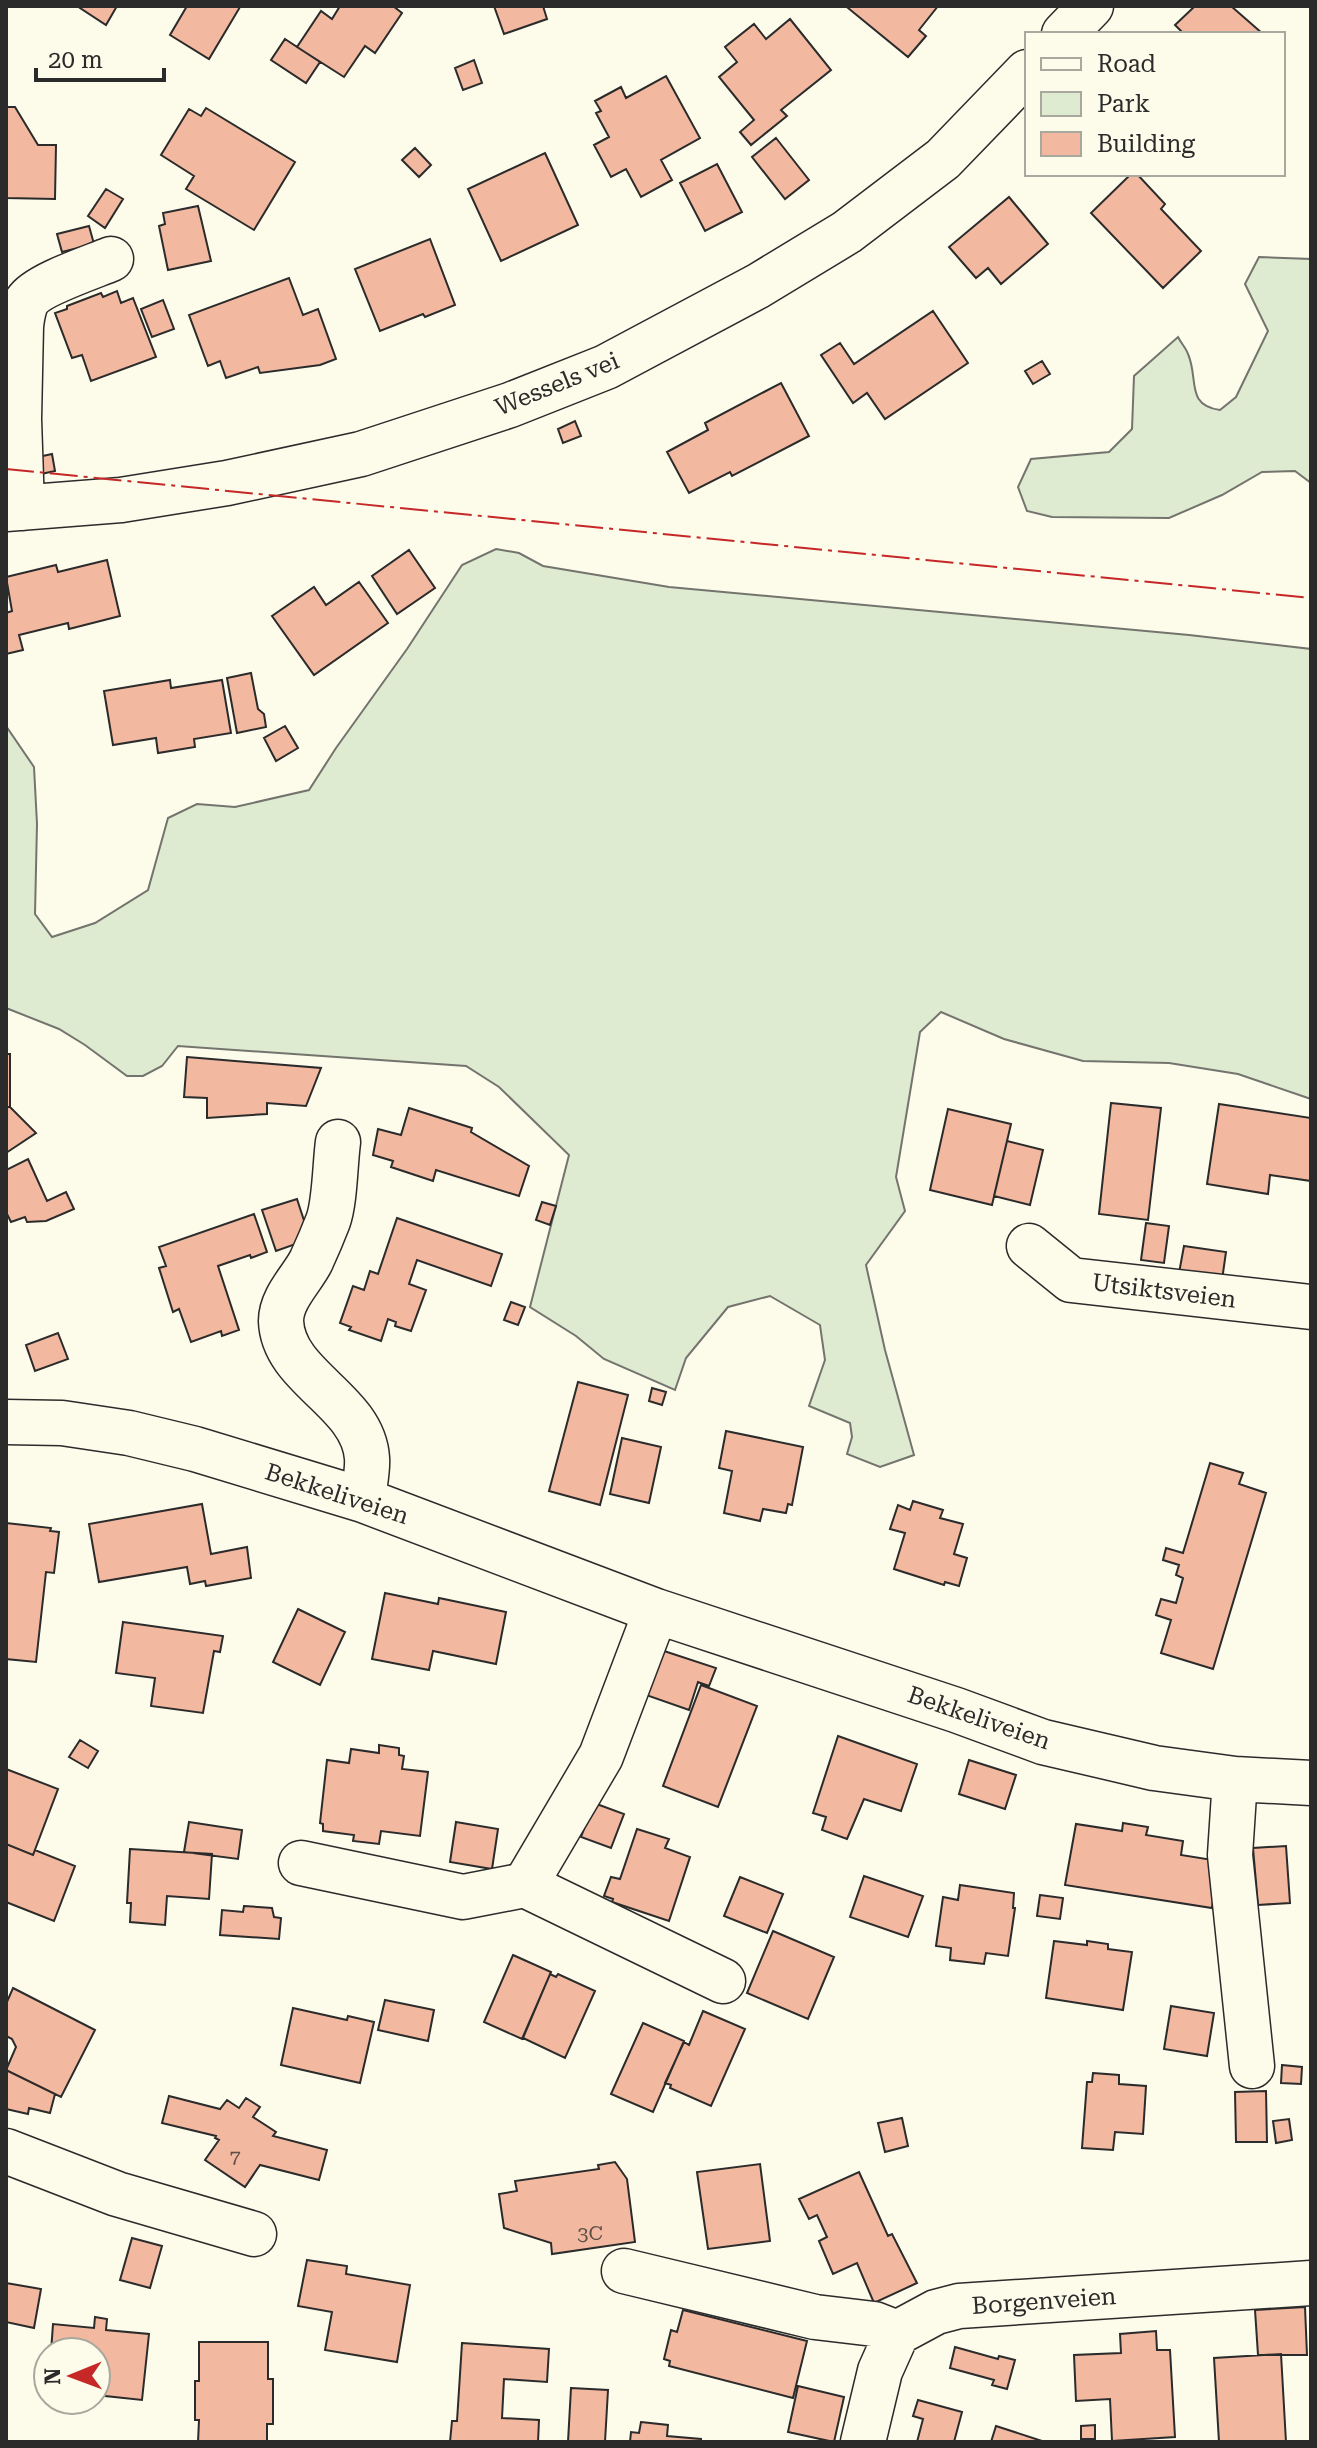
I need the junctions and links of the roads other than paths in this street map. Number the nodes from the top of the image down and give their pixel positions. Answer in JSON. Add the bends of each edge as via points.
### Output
{"nodes":[{"id":1,"x":1091,"y":6,"type":"edge"},
{"id":2,"x":1066,"y":32,"type":"edge"},
{"id":3,"x":1025,"y":74,"type":"edge"},
{"id":4,"x":111,"y":259,"type":"dead end"},
{"id":5,"x":14,"y":509,"type":"edge"},
{"id":6,"x":338,"y":1142,"type":"dead end"},
{"id":7,"x":1029,"y":1246,"type":"dead end"},
{"id":8,"x":1311,"y":1307,"type":"edge"},
{"id":9,"x":6,"y":1422,"type":"edge"},
{"id":10,"x":363,"y":1500,"type":"junction"},
{"id":11,"x":656,"y":1611,"type":"junction"},
{"id":12,"x":1235,"y":1779,"type":"junction"},
{"id":13,"x":1311,"y":1783,"type":"edge"},
{"id":14,"x":301,"y":1863,"type":"dead end"},
{"id":15,"x":525,"y":1885,"type":"junction"},
{"id":16,"x":723,"y":1981,"type":"dead end"},
{"id":17,"x":1252,"y":2066,"type":"dead end"},
{"id":18,"x":6,"y":2151,"type":"edge"},
{"id":19,"x":254,"y":2234,"type":"dead end"},
{"id":20,"x":624,"y":2271,"type":"dead end"},
{"id":21,"x":1311,"y":2283,"type":"edge"},
{"id":22,"x":897,"y":2333,"type":"junction"},
{"id":23,"x":863,"y":2442,"type":"edge"}],
"edges":[{"from":1,"to":2,"type":"street"},
{"from":3,"to":5,"type":"street","name":"Wessels vei","via":[[943,159],[847,232],[606,367],[361,454],[151,496]]},
{"from":4,"to":5,"type":"street","via":[[39,290],[23,311]]},
{"from":6,"to":10,"type":"street","via":[[330,1217],[281,1319],[287,1345],[358,1427],[367,1457]]},
{"from":7,"to":8,"type":"street","name":"Utsiktsveien","via":[[1071,1280]]},
{"from":9,"to":10,"type":"street","name":"Bekkeliveien","via":[[129,1433]]},
{"from":10,"to":11,"type":"street","name":"Bekkeliveien"},
{"from":11,"to":12,"type":"street","name":"Bekkeliveien","via":[[1043,1742],[1154,1768]]},
{"from":11,"to":15,"type":"street","via":[[601,1756]]},
{"from":12,"to":13,"type":"street","name":"Bekkeliveien"},
{"from":12,"to":17,"type":"street","via":[[1230,1855]]},
{"from":14,"to":15,"type":"street","via":[[463,1897]]},
{"from":15,"to":16,"type":"street"},
{"from":18,"to":19,"type":"street","via":[[117,2194]]},
{"from":20,"to":22,"type":"street"},
{"from":21,"to":22,"type":"street","name":"Borgenveien","via":[[959,2306]]},
{"from":22,"to":23,"type":"street","via":[[880,2371]]}]}
